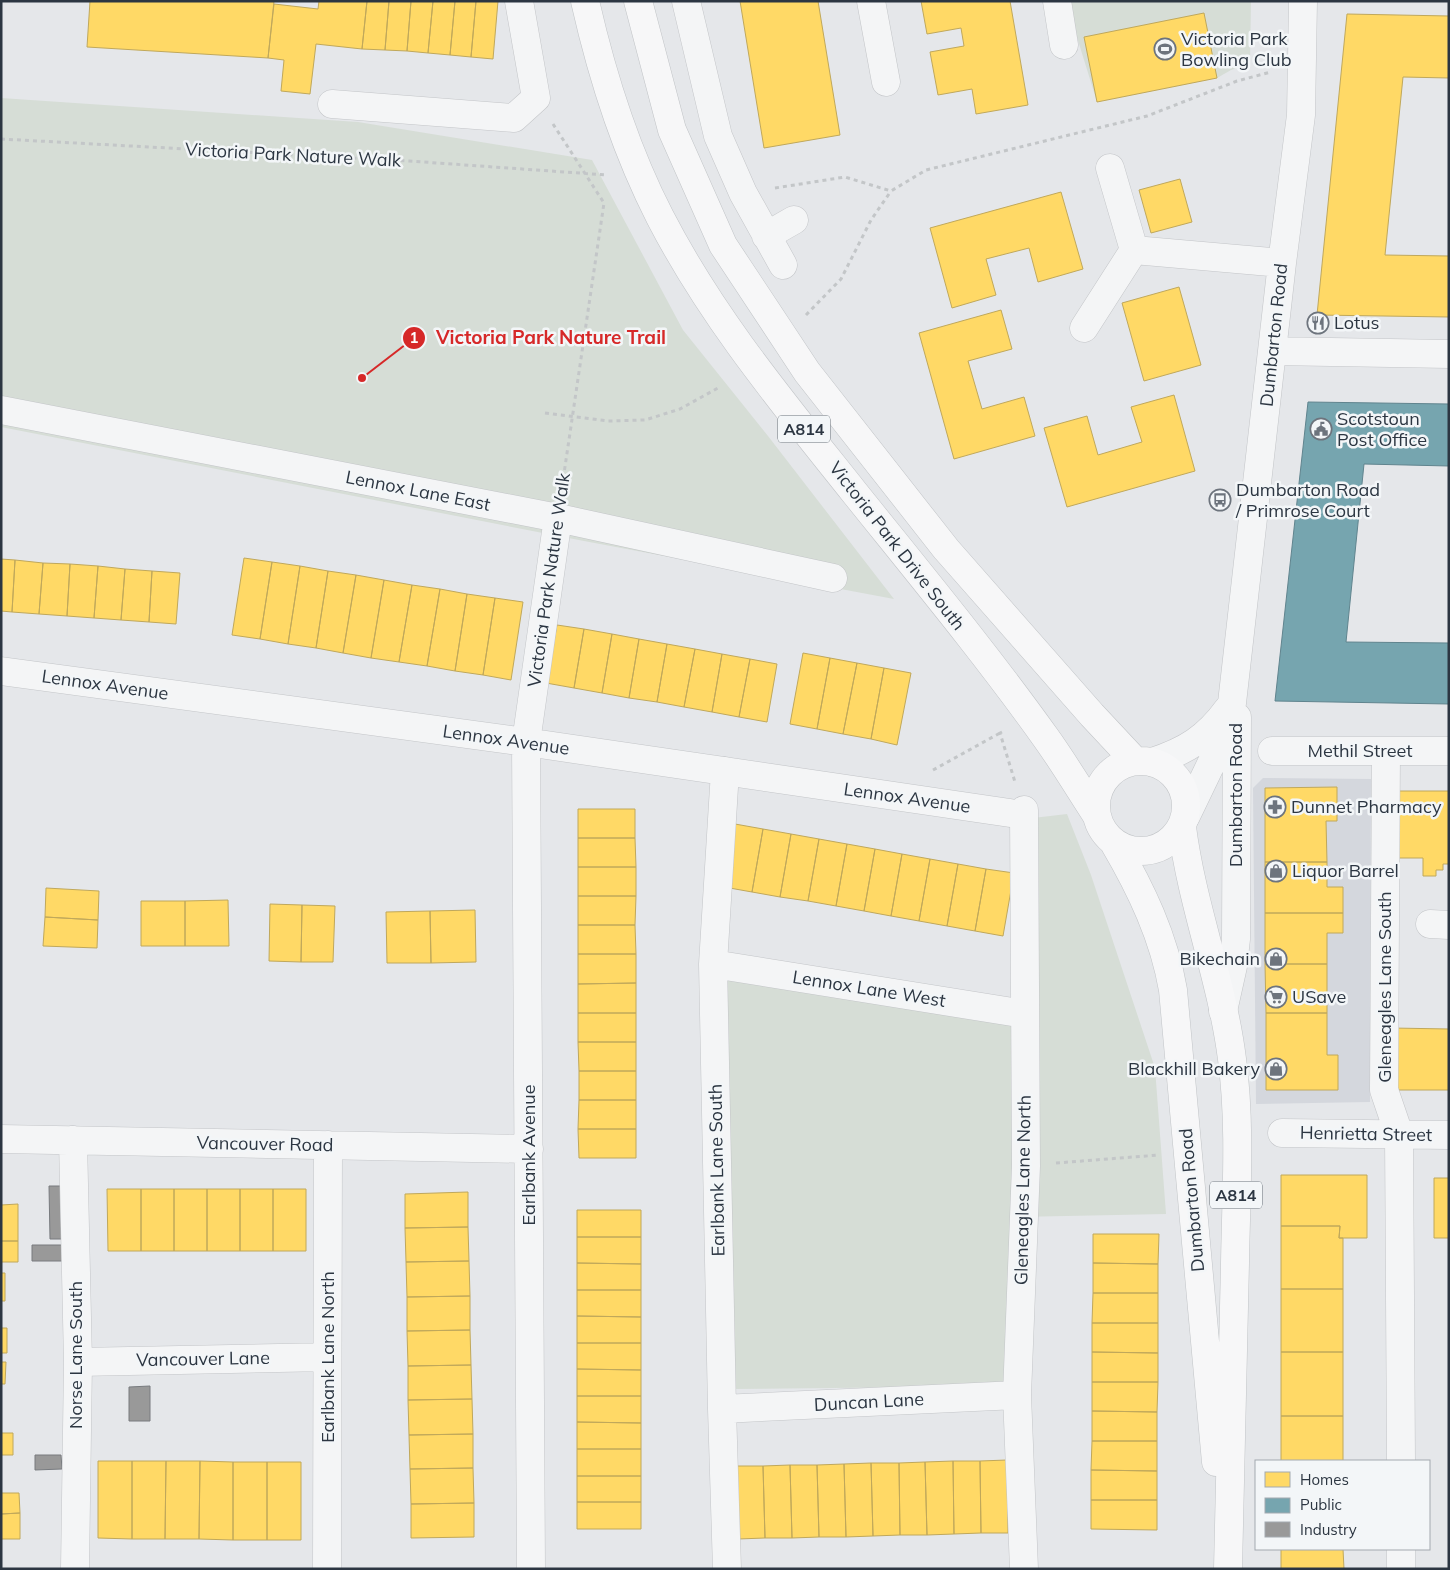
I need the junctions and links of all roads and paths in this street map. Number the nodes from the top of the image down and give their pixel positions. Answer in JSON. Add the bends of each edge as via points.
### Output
{"nodes":[{"id":1,"x":519,"y":1,"type":"edge"},
{"id":2,"x":586,"y":1,"type":"edge"},
{"id":3,"x":638,"y":1,"type":"edge"},
{"id":4,"x":686,"y":1,"type":"edge"},
{"id":5,"x":871,"y":1,"type":"edge"},
{"id":6,"x":1057,"y":1,"type":"edge"},
{"id":7,"x":1303,"y":1,"type":"edge"},
{"id":8,"x":1064,"y":46,"type":"dead end"},
{"id":9,"x":1302,"y":62,"type":"junction"},
{"id":10,"x":886,"y":82,"type":"dead end"},
{"id":11,"x":536,"y":98,"type":"junction"},
{"id":12,"x":332,"y":104,"type":"dead end"},
{"id":13,"x":1,"y":138,"type":"edge"},
{"id":14,"x":1110,"y":168,"type":"dead end"},
{"id":15,"x":584,"y":173,"type":"junction"},
{"id":16,"x":610,"y":175,"type":"dead end"},
{"id":17,"x":891,"y":191,"type":"junction"},
{"id":18,"x":742,"y":193,"type":"junction"},
{"id":19,"x":794,"y":220,"type":"dead end"},
{"id":20,"x":766,"y":236,"type":"junction"},
{"id":21,"x":1134,"y":250,"type":"junction"},
{"id":22,"x":1282,"y":262,"type":"junction"},
{"id":23,"x":783,"y":265,"type":"dead end"},
{"id":24,"x":804,"y":318,"type":"dead end"},
{"id":25,"x":1084,"y":328,"type":"dead end"},
{"id":26,"x":1272,"y":351,"type":"junction"},
{"id":27,"x":1449,"y":354,"type":"edge"},
{"id":28,"x":718,"y":388,"type":"dead end"},
{"id":29,"x":1,"y":410,"type":"edge"},
{"id":30,"x":545,"y":413,"type":"dead end"},
{"id":31,"x":573,"y":417,"type":"junction"},
{"id":32,"x":558,"y":518,"type":"junction"},
{"id":33,"x":833,"y":578,"type":"dead end"},
{"id":34,"x":1236,"y":668,"type":"junction"},
{"id":35,"x":1,"y":671,"type":"edge"},
{"id":36,"x":1232,"y":703,"type":"junction"},
{"id":37,"x":1005,"y":730,"type":"dead end"},
{"id":38,"x":1000,"y":733,"type":"junction"},
{"id":39,"x":526,"y":742,"type":"junction"},
{"id":40,"x":1272,"y":751,"type":"dead end"},
{"id":41,"x":1386,"y":751,"type":"junction"},
{"id":42,"x":1449,"y":751,"type":"edge"},
{"id":43,"x":1143,"y":762,"type":"junction"},
{"id":44,"x":725,"y":771,"type":"junction"},
{"id":45,"x":905,"y":797,"type":"junction"},
{"id":46,"x":1017,"y":812,"type":"junction"},
{"id":47,"x":1097,"y":816,"type":"junction"},
{"id":48,"x":1184,"y":821,"type":"junction"},
{"id":49,"x":1114,"y":843,"type":"junction"},
{"id":50,"x":713,"y":964,"type":"junction"},
{"id":51,"x":1224,"y":1011,"type":"junction"},
{"id":52,"x":1025,"y":1014,"type":"junction"},
{"id":53,"x":1282,"y":1133,"type":"dead end"},
{"id":54,"x":1399,"y":1134,"type":"junction"},
{"id":55,"x":1449,"y":1135,"type":"edge"},
{"id":56,"x":1,"y":1139,"type":"edge"},
{"id":57,"x":73,"y":1140,"type":"junction"},
{"id":58,"x":328,"y":1145,"type":"junction"},
{"id":59,"x":529,"y":1149,"type":"junction"},
{"id":60,"x":1160,"y":1155,"type":"dead end"},
{"id":61,"x":1026,"y":1166,"type":"junction"},
{"id":62,"x":328,"y":1357,"type":"junction"},
{"id":63,"x":78,"y":1362,"type":"junction"},
{"id":64,"x":1017,"y":1395,"type":"junction"},
{"id":65,"x":722,"y":1409,"type":"junction"},
{"id":66,"x":1401,"y":1460,"type":"edge"},
{"id":67,"x":1401,"y":1550,"type":"edge"},
{"id":68,"x":75,"y":1569,"type":"edge"},
{"id":69,"x":327,"y":1569,"type":"edge"},
{"id":70,"x":531,"y":1569,"type":"edge"},
{"id":71,"x":727,"y":1569,"type":"edge"},
{"id":72,"x":1024,"y":1569,"type":"edge"},
{"id":73,"x":1227,"y":1569,"type":"edge"},
{"id":74,"x":1401,"y":1569,"type":"edge"}],
"edges":[{"from":1,"to":11,"type":"street"},
{"from":2,"to":47,"type":"main road","name":"Victoria Park Drive South","number":"A814","via":[[610,97],[626,142],[660,217],[691,272],[756,368],[1036,724]]},
{"from":3,"to":43,"type":"main road","name":"Victoria Park Drive South","number":"A814","via":[[672,130],[723,245],[807,372],[946,549],[1092,715]]},
{"from":4,"to":18,"type":"street","via":[[718,136]]},
{"from":5,"to":10,"type":"street"},
{"from":6,"to":8,"type":"street"},
{"from":7,"to":9,"type":"street","name":"Dumbarton Road"},
{"from":9,"to":17,"type":"path","via":[[1237,81],[1147,116],[926,170]]},
{"from":9,"to":22,"type":"street","name":"Dumbarton Road","via":[[1301,115]]},
{"from":11,"to":12,"type":"street","via":[[514,118]]},
{"from":11,"to":15,"type":"path","name":"Victoria Park Nature Walk"},
{"from":13,"to":15,"type":"path","name":"Victoria Park Nature Walk"},
{"from":14,"to":21,"type":"street"},
{"from":15,"to":16,"type":"path"},
{"from":15,"to":31,"type":"path","name":"Victoria Park Nature Walk","via":[[604,204]]},
{"from":17,"to":18,"type":"path","via":[[845,177]]},
{"from":17,"to":24,"type":"path","via":[[871,220],[840,279]]},
{"from":18,"to":20,"type":"street"},
{"from":19,"to":20,"type":"street"},
{"from":20,"to":23,"type":"street"},
{"from":21,"to":22,"type":"street"},
{"from":21,"to":25,"type":"street"},
{"from":22,"to":26,"type":"street","name":"Dumbarton Road"},
{"from":26,"to":27,"type":"street"},
{"from":26,"to":34,"type":"street","name":"Dumbarton Road"},
{"from":28,"to":31,"type":"path","via":[[680,409],[645,420],[608,421]]},
{"from":29,"to":32,"type":"street","name":"Lennox Lane East"},
{"from":30,"to":31,"type":"path"},
{"from":31,"to":32,"type":"path","name":"Victoria Park Nature Walk"},
{"from":32,"to":33,"type":"street","name":"Lennox Lane East"},
{"from":32,"to":39,"type":"street","name":"Victoria Park Nature Walk"},
{"from":34,"to":36,"type":"street","name":"Dumbarton Road"},
{"from":34,"to":51,"type":"street","name":"Dumbarton Road","via":[[1236,939]]},
{"from":35,"to":39,"type":"street","name":"Lennox Avenue"},
{"from":36,"to":43,"type":"street","name":"Dumbarton Road","via":[[1199,740],[1174,755]]},
{"from":36,"to":48,"type":"street","name":"Dumbarton Road","via":[[1223,740]]},
{"from":37,"to":38,"type":"path"},
{"from":38,"to":45,"type":"path","via":[[908,783]]},
{"from":38,"to":46,"type":"path"},
{"from":39,"to":44,"type":"street","name":"Lennox Avenue"},
{"from":39,"to":59,"type":"street","name":"Earlbank Avenue"},
{"from":40,"to":41,"type":"street","name":"Methil Street"},
{"from":41,"to":42,"type":"street","name":"Methil Street"},
{"from":41,"to":54,"type":"street","name":"Gleneagles Lane South","via":[[1384,1090]]},
{"from":43,"to":47,"type":"main road","via":[[1115,769],[1101,785],[1097,795]]},
{"from":43,"to":48,"type":"main road","via":[[1166,768],[1176,777],[1186,802]]},
{"from":44,"to":45,"type":"street","name":"Lennox Avenue"},
{"from":44,"to":50,"type":"street","name":"Earlbank Lane South"},
{"from":45,"to":46,"type":"street","name":"Lennox Avenue"},
{"from":46,"to":52,"type":"street","name":"Gleneagles Lane North"},
{"from":47,"to":49,"type":"main road","via":[[1103,831]]},
{"from":48,"to":49,"type":"main road","via":[[1176,836],[1158,849],[1135,852]]},
{"from":48,"to":51,"type":"main road","name":"Dumbarton Road","number":"A814","via":[[1187,862]]},
{"from":49,"to":73,"type":"main road","name":"Dumbarton Road","number":"A814","via":[[1141,891],[1157,929],[1173,990]]},
{"from":50,"to":52,"type":"street","name":"Lennox Lane West"},
{"from":50,"to":65,"type":"street","name":"Earlbank Lane South"},
{"from":51,"to":73,"type":"main road","name":"Dumbarton Road","number":"A814","via":[[1232,1059],[1236,1159]]},
{"from":52,"to":61,"type":"street","name":"Gleneagles Lane North"},
{"from":53,"to":54,"type":"street","name":"Henrietta Street"},
{"from":54,"to":55,"type":"street","name":"Henrietta Street"},
{"from":54,"to":66,"type":"street","name":"Gleneagles Lane South"},
{"from":56,"to":57,"type":"street","name":"Vancouver Road"},
{"from":57,"to":58,"type":"street","name":"Vancouver Road"},
{"from":57,"to":63,"type":"street","name":"Norse Lane South"},
{"from":58,"to":59,"type":"street","name":"Vancouver Road"},
{"from":58,"to":62,"type":"street","name":"Earlbank Lane North"},
{"from":59,"to":70,"type":"street","name":"Earlbank Avenue"},
{"from":60,"to":61,"type":"path"},
{"from":61,"to":64,"type":"street","name":"Gleneagles Lane North"},
{"from":62,"to":63,"type":"street","name":"Vancouver Lane"},
{"from":62,"to":69,"type":"street","name":"Earlbank Lane North"},
{"from":63,"to":68,"type":"street","name":"Norse Lane South"},
{"from":64,"to":65,"type":"street","name":"Duncan Lane"},
{"from":64,"to":72,"type":"street","name":"Gleneagles Lane North"},
{"from":65,"to":71,"type":"street","name":"Earlbank Lane South"},
{"from":67,"to":74,"type":"street"}]}
